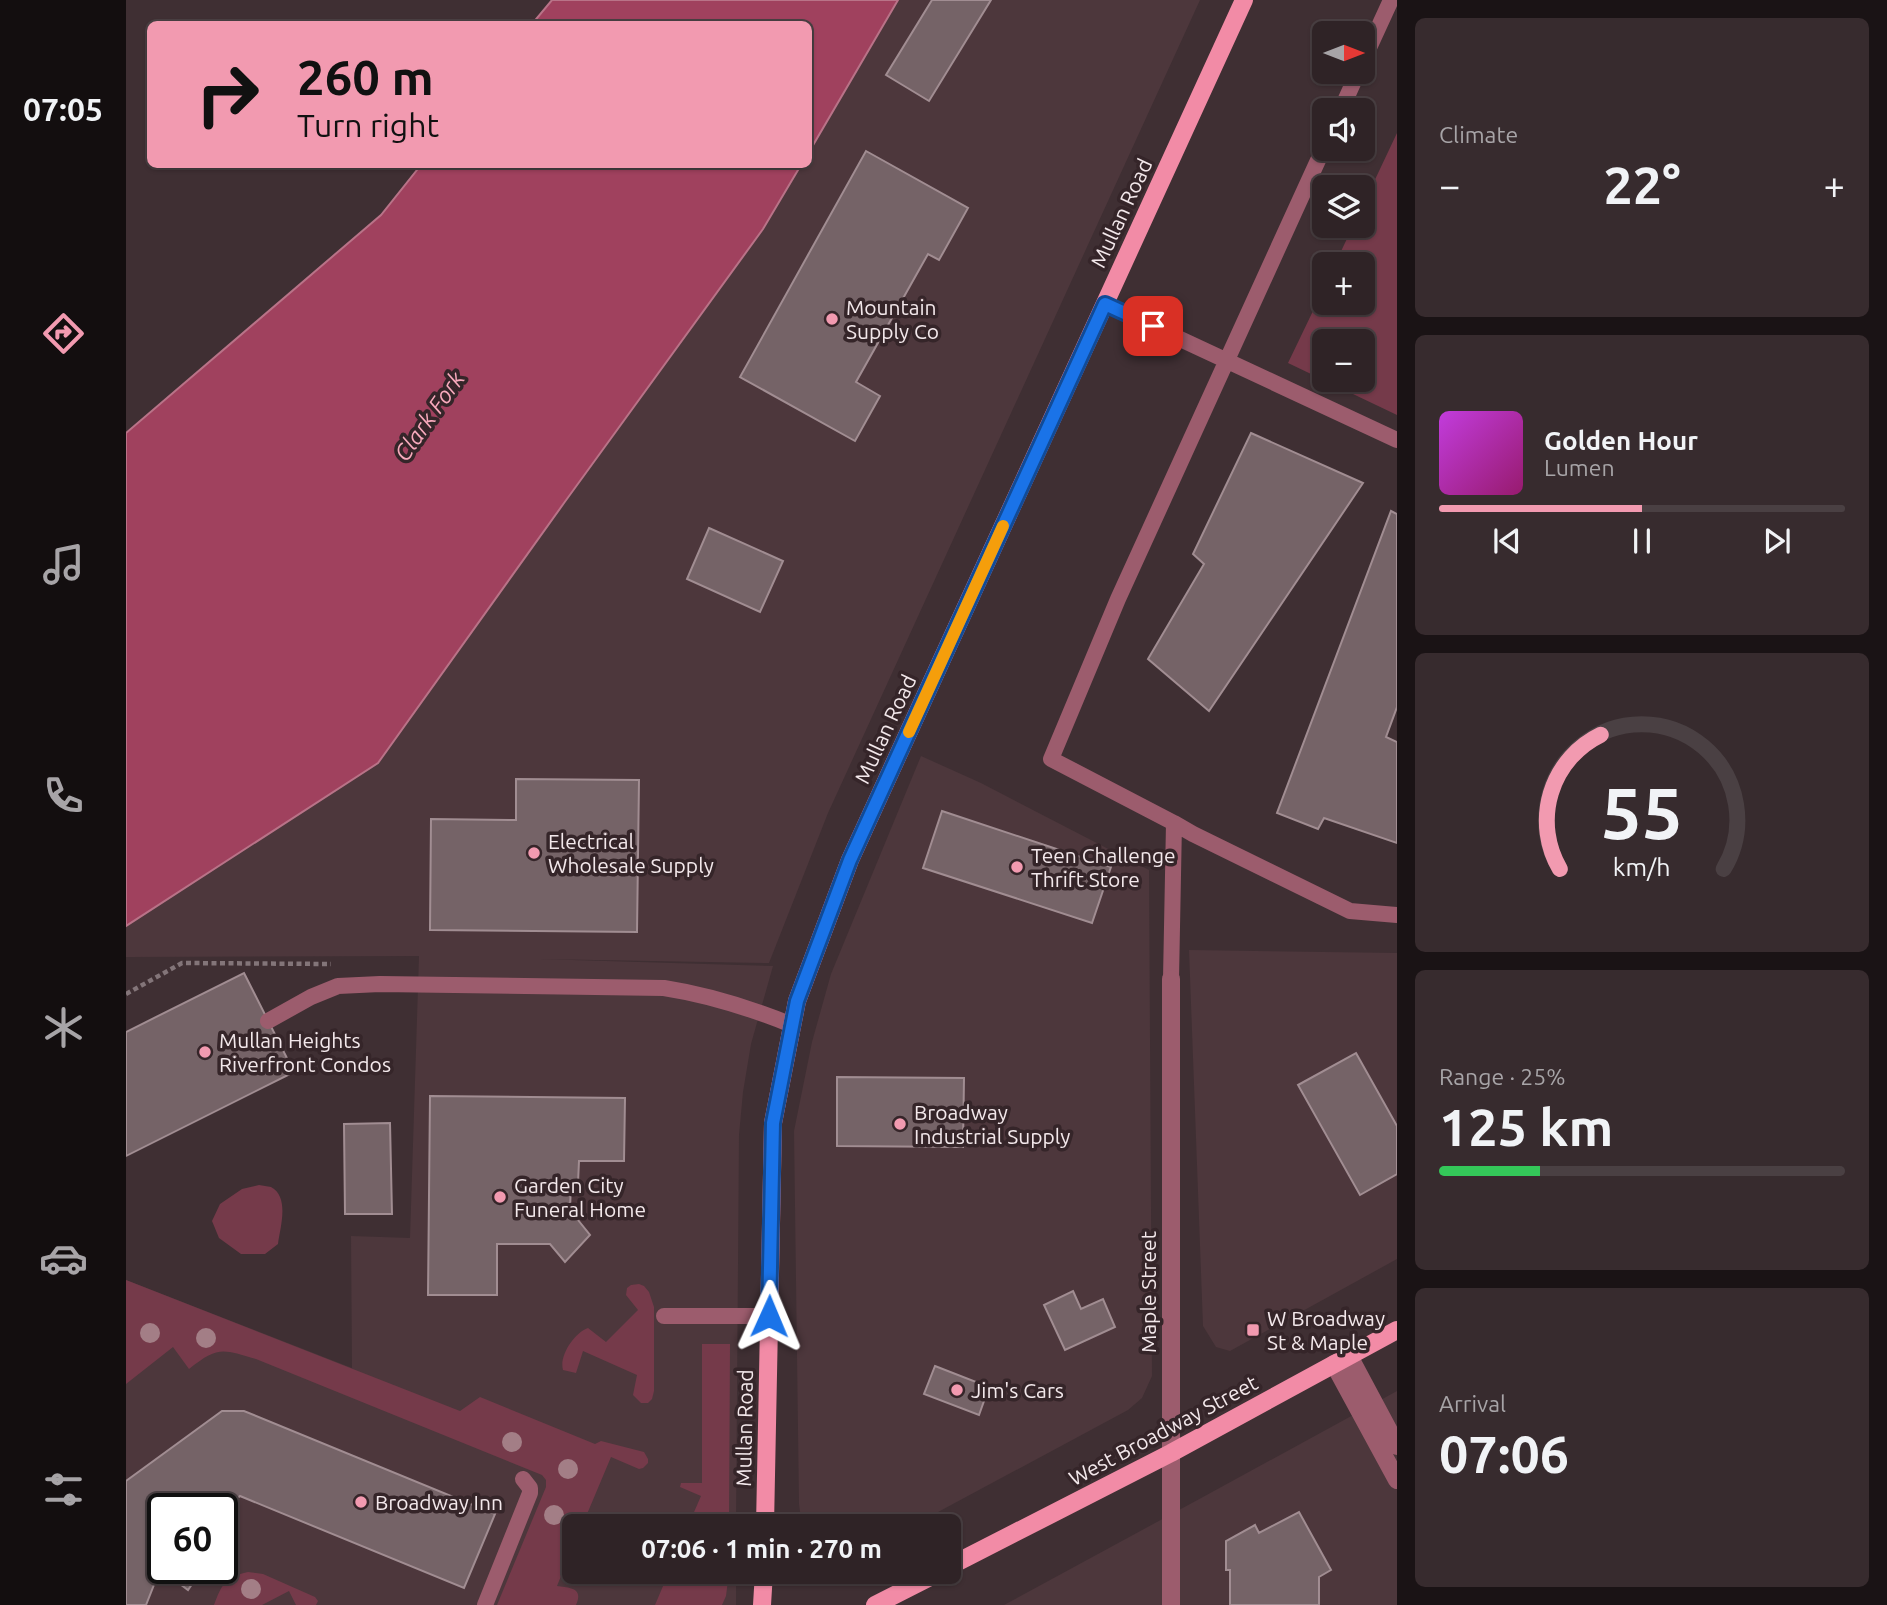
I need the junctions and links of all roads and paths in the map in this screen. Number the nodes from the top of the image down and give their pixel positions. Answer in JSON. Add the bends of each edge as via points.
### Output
{"nodes":[{"id":1,"x":1244,"y":0,"type":"edge"},
{"id":2,"x":1391,"y":0,"type":"edge"},
{"id":3,"x":1376,"y":33,"type":"edge"},
{"id":4,"x":1318,"y":161,"type":"edge"},
{"id":5,"x":1105,"y":304,"type":"junction"},
{"id":6,"x":1227,"y":360,"type":"junction"},
{"id":7,"x":1397,"y":440,"type":"edge"},
{"id":8,"x":1174,"y":823,"type":"junction"},
{"id":9,"x":1397,"y":915,"type":"edge"},
{"id":10,"x":333,"y":964,"type":"dead end"},
{"id":11,"x":1171,"y":979,"type":"joint"},
{"id":12,"x":126,"y":994,"type":"edge"},
{"id":13,"x":268,"y":1021,"type":"dead end"},
{"id":14,"x":792,"y":1025,"type":"junction"},
{"id":15,"x":664,"y":1316,"type":"dead end"},
{"id":16,"x":769,"y":1316,"type":"junction"},
{"id":17,"x":1397,"y":1330,"type":"edge"},
{"id":18,"x":1342,"y":1360,"type":"junction"},
{"id":19,"x":1397,"y":1446,"type":"edge"},
{"id":20,"x":1171,"y":1453,"type":"junction"},
{"id":21,"x":523,"y":1479,"type":"dead end"},
{"id":22,"x":1397,"y":1480,"type":"edge"},
{"id":23,"x":765,"y":1514,"type":"edge"},
{"id":24,"x":961,"y":1560,"type":"edge"},
{"id":25,"x":763,"y":1584,"type":"edge"},
{"id":26,"x":916,"y":1584,"type":"edge"},
{"id":27,"x":485,"y":1605,"type":"edge"},
{"id":28,"x":762,"y":1605,"type":"edge"},
{"id":29,"x":875,"y":1605,"type":"edge"},
{"id":30,"x":1171,"y":1605,"type":"edge"}],
"edges":[{"from":1,"to":5,"type":"main road","name":"Mullan Road"},
{"from":2,"to":3,"type":"lane"},
{"from":4,"to":6,"type":"lane"},
{"from":5,"to":6,"type":"lane"},
{"from":5,"to":14,"type":"main road","name":"Mullan Road","via":[[850,860],[799,993]]},
{"from":6,"to":7,"type":"lane"},
{"from":6,"to":8,"type":"lane","via":[[1051,759]]},
{"from":8,"to":9,"type":"lane","via":[[1350,911]]},
{"from":8,"to":11,"type":"lane"},
{"from":10,"to":12,"type":"path","via":[[182,963]]},
{"from":11,"to":20,"type":"street","name":"Maple Street"},
{"from":13,"to":14,"type":"lane","via":[[338,986],[380,984],[664,988],[700,994]]},
{"from":14,"to":16,"type":"main road","name":"Mullan Road","via":[[773,1123]]},
{"from":15,"to":16,"type":"lane"},
{"from":16,"to":23,"type":"main road","name":"Mullan Road"},
{"from":17,"to":18,"type":"main road","name":"West Broadway Street"},
{"from":18,"to":19,"type":"street"},
{"from":18,"to":20,"type":"main road","name":"West Broadway Street"},
{"from":18,"to":22,"type":"street"},
{"from":20,"to":24,"type":"main road","name":"West Broadway Street"},
{"from":20,"to":30,"type":"street","name":"Maple Street"},
{"from":21,"to":27,"type":"lane","via":[[530,1493]]},
{"from":25,"to":28,"type":"main road"},
{"from":26,"to":29,"type":"main road"}]}
